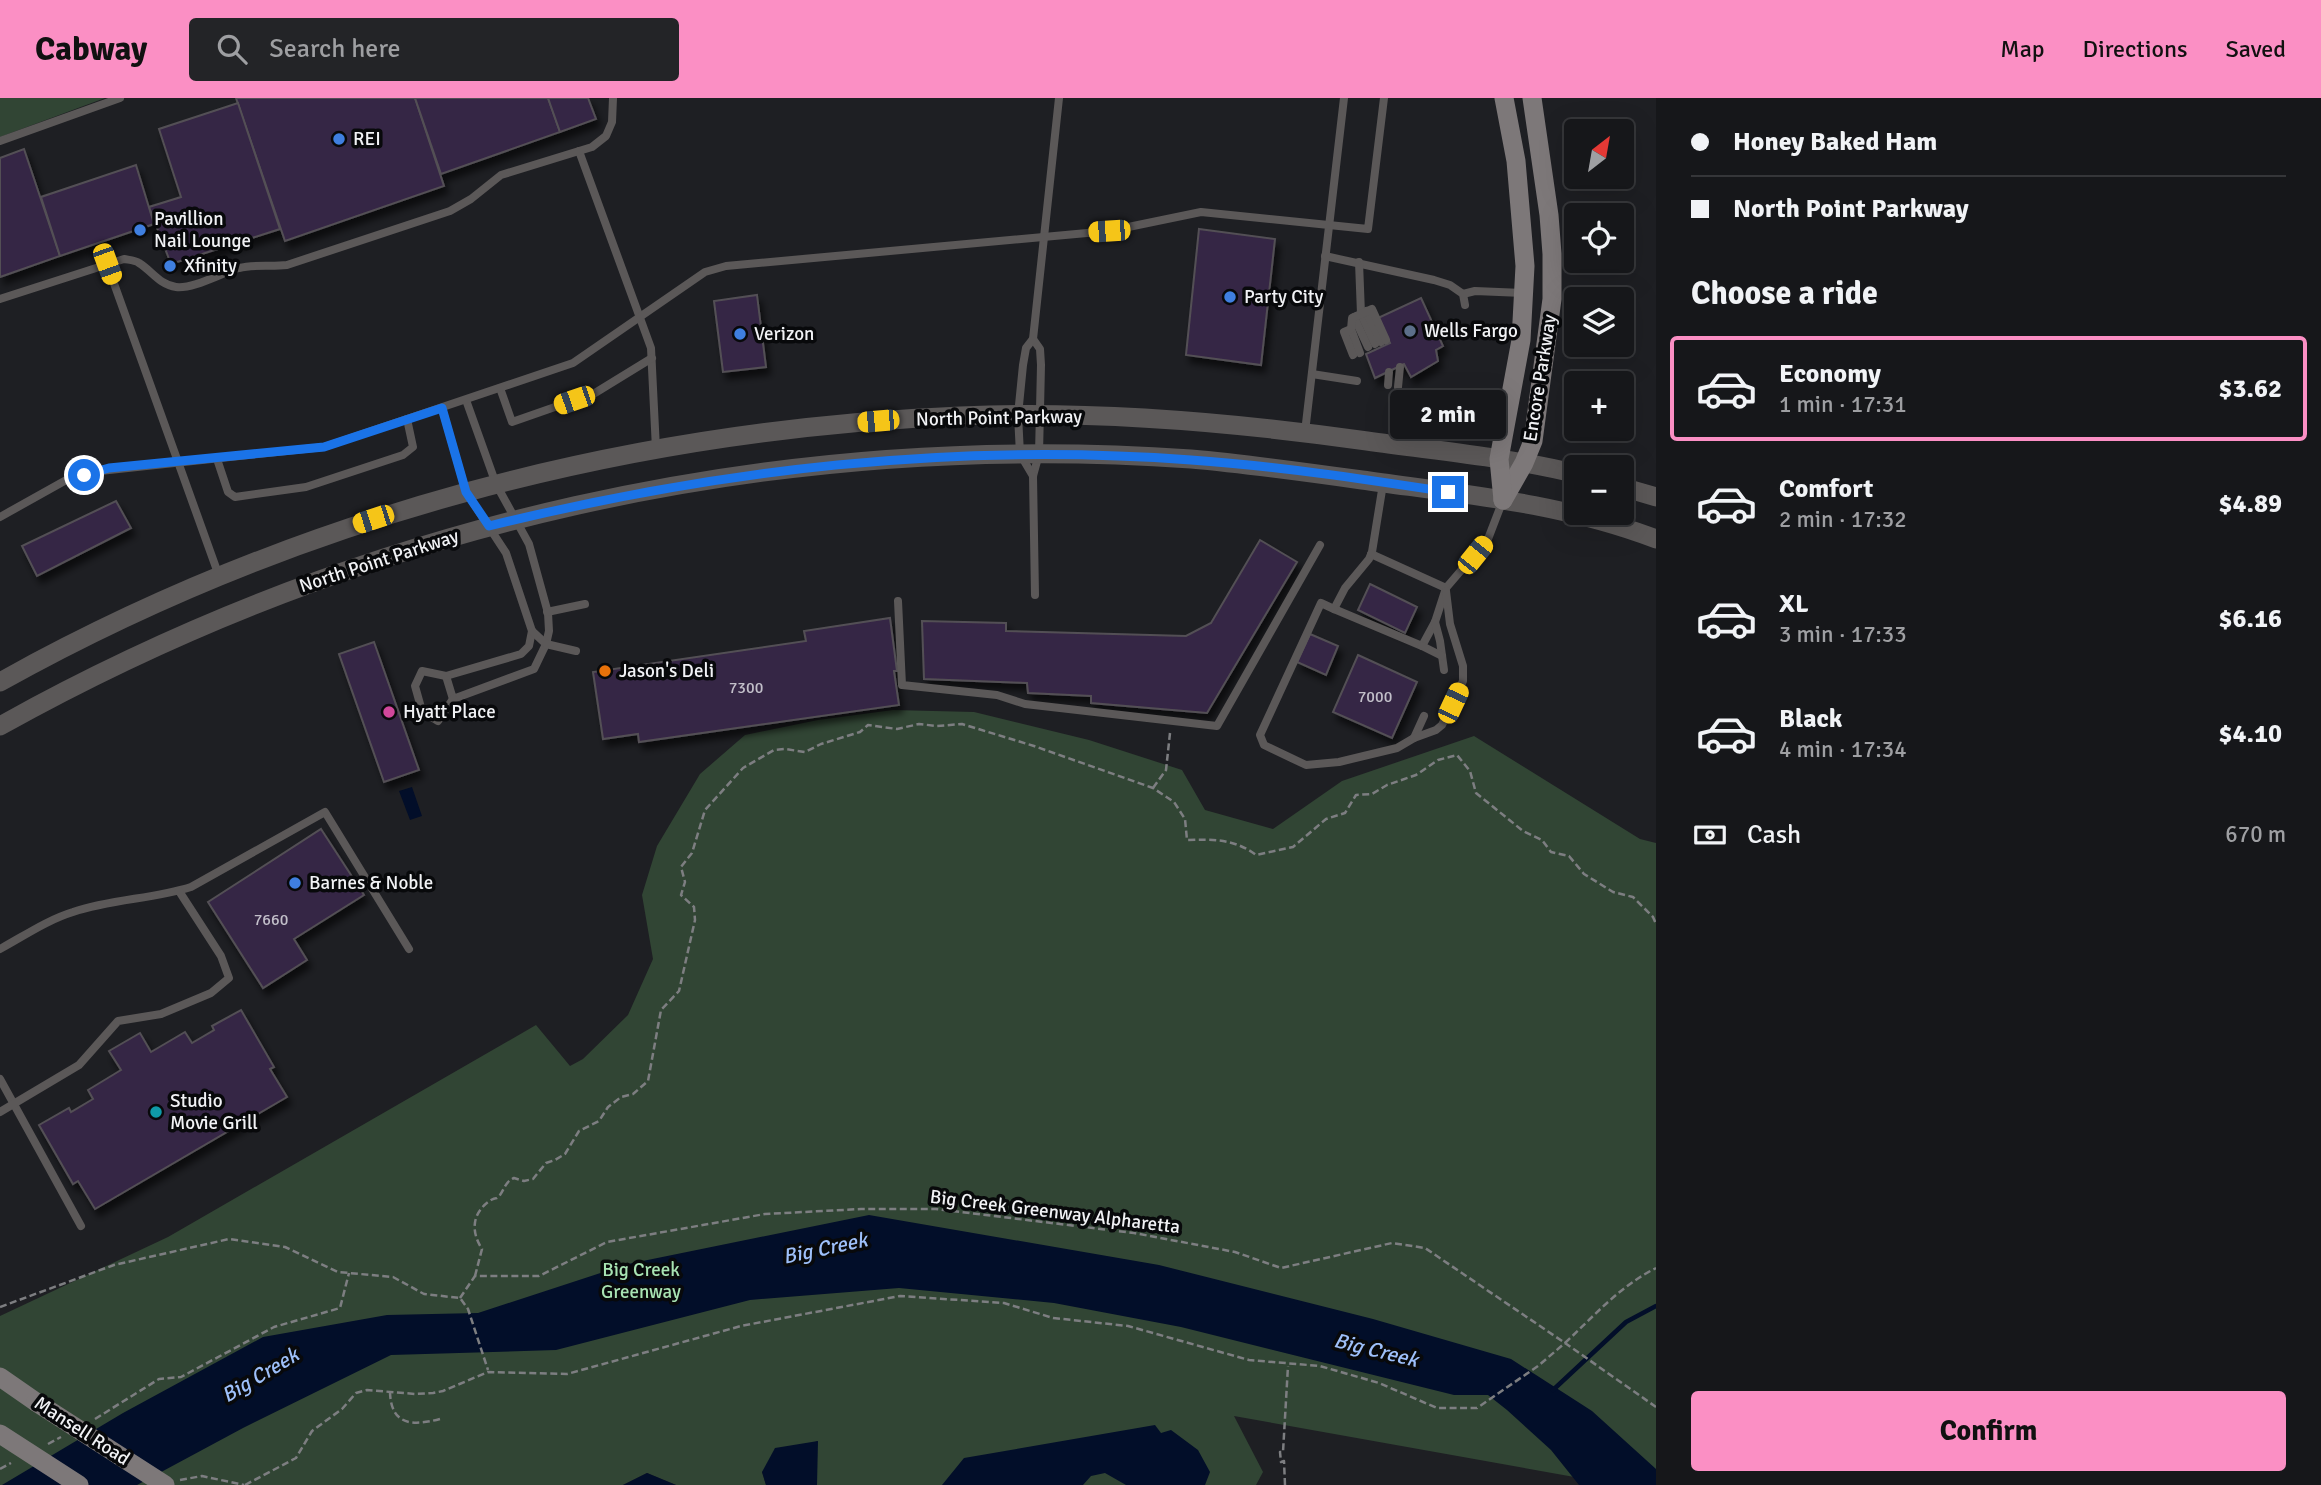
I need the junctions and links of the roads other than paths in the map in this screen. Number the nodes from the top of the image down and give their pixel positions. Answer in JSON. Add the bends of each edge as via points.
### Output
{"nodes":[{"id":1,"x":120,"y":98,"type":"edge"},
{"id":2,"x":613,"y":98,"type":"edge"},
{"id":3,"x":1059,"y":98,"type":"edge"},
{"id":4,"x":1344,"y":98,"type":"edge"},
{"id":5,"x":1384,"y":98,"type":"edge"},
{"id":6,"x":1504,"y":98,"type":"edge"},
{"id":7,"x":1532,"y":98,"type":"edge"},
{"id":8,"x":0,"y":141,"type":"edge"},
{"id":9,"x":579,"y":151,"type":"junction"},
{"id":10,"x":1329,"y":225,"type":"junction"},
{"id":11,"x":1043,"y":236,"type":"junction"},
{"id":12,"x":1325,"y":256,"type":"junction"},
{"id":13,"x":1359,"y":262,"type":"junction"},
{"id":14,"x":107,"y":264,"type":"junction"},
{"id":15,"x":1525,"y":293,"type":"junction"},
{"id":16,"x":1463,"y":295,"type":"junction"},
{"id":17,"x":0,"y":299,"type":"edge"},
{"id":18,"x":1465,"y":305,"type":"dead end"},
{"id":19,"x":1363,"y":313,"type":"junction"},
{"id":20,"x":640,"y":318,"type":"junction"},
{"id":21,"x":1033,"y":339,"type":"junction"},
{"id":22,"x":1378,"y":343,"type":"dead end"},
{"id":23,"x":1357,"y":354,"type":"dead end"},
{"id":24,"x":652,"y":358,"type":"junction"},
{"id":25,"x":1312,"y":374,"type":"junction"},
{"id":26,"x":1360,"y":379,"type":"dead end"},
{"id":27,"x":500,"y":388,"type":"junction"},
{"id":28,"x":466,"y":400,"type":"junction"},
{"id":29,"x":442,"y":408,"type":"junction"},
{"id":30,"x":1018,"y":415,"type":"junction"},
{"id":31,"x":1041,"y":415,"type":"junction"},
{"id":32,"x":407,"y":419,"type":"junction"},
{"id":33,"x":1305,"y":432,"type":"junction"},
{"id":34,"x":656,"y":449,"type":"junction"},
{"id":35,"x":1029,"y":454,"type":"junction"},
{"id":36,"x":217,"y":459,"type":"junction"},
{"id":37,"x":1499,"y":459,"type":"junction"},
{"id":38,"x":178,"y":463,"type":"junction"},
{"id":39,"x":1524,"y":463,"type":"junction"},
{"id":40,"x":1564,"y":471,"type":"edge"},
{"id":41,"x":1033,"y":477,"type":"junction"},
{"id":42,"x":1383,"y":482,"type":"junction"},
{"id":43,"x":495,"y":484,"type":"junction"},
{"id":44,"x":1634,"y":491,"type":"edge"},
{"id":45,"x":466,"y":492,"type":"junction"},
{"id":46,"x":1656,"y":497,"type":"edge"},
{"id":47,"x":1503,"y":500,"type":"junction"},
{"id":48,"x":0,"y":517,"type":"edge"},
{"id":49,"x":515,"y":519,"type":"junction"},
{"id":50,"x":489,"y":526,"type":"junction"},
{"id":51,"x":1656,"y":539,"type":"edge"},
{"id":52,"x":1320,"y":545,"type":"dead end"},
{"id":53,"x":1371,"y":554,"type":"junction"},
{"id":54,"x":219,"y":576,"type":"junction"},
{"id":55,"x":1446,"y":588,"type":"junction"},
{"id":56,"x":1035,"y":595,"type":"dead end"},
{"id":57,"x":898,"y":601,"type":"dead end"},
{"id":58,"x":585,"y":604,"type":"dead end"},
{"id":59,"x":1334,"y":608,"type":"junction"},
{"id":60,"x":547,"y":612,"type":"junction"},
{"id":61,"x":1435,"y":622,"type":"junction"},
{"id":62,"x":532,"y":631,"type":"junction"},
{"id":63,"x":546,"y":644,"type":"junction"},
{"id":64,"x":1422,"y":646,"type":"junction"},
{"id":65,"x":576,"y":651,"type":"dead end"},
{"id":66,"x":1442,"y":656,"type":"junction"},
{"id":67,"x":1444,"y":670,"type":"dead end"},
{"id":68,"x":446,"y":676,"type":"junction"},
{"id":69,"x":0,"y":682,"type":"edge"},
{"id":70,"x":453,"y":699,"type":"junction"},
{"id":71,"x":1424,"y":716,"type":"dead end"},
{"id":72,"x":0,"y":726,"type":"edge"},
{"id":73,"x":1414,"y":738,"type":"junction"},
{"id":74,"x":179,"y":891,"type":"junction"},
{"id":75,"x":0,"y":949,"type":"edge"},
{"id":76,"x":409,"y":949,"type":"dead end"},
{"id":77,"x":0,"y":1079,"type":"edge"},
{"id":78,"x":14,"y":1104,"type":"junction"},
{"id":79,"x":0,"y":1112,"type":"edge"},
{"id":80,"x":81,"y":1226,"type":"dead end"},
{"id":81,"x":0,"y":1377,"type":"edge"},
{"id":82,"x":0,"y":1434,"type":"edge"},
{"id":83,"x":79,"y":1485,"type":"edge"},
{"id":84,"x":165,"y":1485,"type":"edge"}],
"edges":[{"from":1,"to":8,"type":"lane"},
{"from":2,"to":9,"type":"lane","via":[[606,136]]},
{"from":3,"to":11,"type":"lane"},
{"from":4,"to":10,"type":"lane"},
{"from":5,"to":10,"type":"lane","via":[[1368,229]]},
{"from":6,"to":15,"type":"main road","name":"Encore Parkway","via":[[1517,174]]},
{"from":7,"to":39,"type":"main road","name":"Encore Parkway","via":[[1549,215],[1552,299],[1533,441]]},
{"from":9,"to":14,"type":"lane","via":[[501,175],[450,211],[288,265],[238,268],[177,287],[161,282],[138,262],[124,259]]},
{"from":9,"to":20,"type":"lane"},
{"from":10,"to":11,"type":"lane","via":[[1201,212],[1109,231]]},
{"from":10,"to":12,"type":"lane"},
{"from":11,"to":20,"type":"lane","via":[[726,266],[705,272]]},
{"from":11,"to":21,"type":"lane"},
{"from":12,"to":13,"type":"lane"},
{"from":12,"to":25,"type":"lane"},
{"from":13,"to":16,"type":"lane","via":[[1450,285]]},
{"from":13,"to":19,"type":"lane"},
{"from":14,"to":17,"type":"lane"},
{"from":14,"to":38,"type":"lane"},
{"from":15,"to":16,"type":"lane","via":[[1475,291]]},
{"from":15,"to":37,"type":"main road","name":"Encore Parkway"},
{"from":16,"to":18,"type":"lane"},
{"from":19,"to":22,"type":"lane"},
{"from":19,"to":23,"type":"lane","via":[[1352,318],[1347,331]]},
{"from":20,"to":24,"type":"lane"},
{"from":20,"to":27,"type":"lane","via":[[573,363]]},
{"from":21,"to":30,"type":"lane","via":[[1026,348]]},
{"from":21,"to":31,"type":"lane","via":[[1040,349]]},
{"from":24,"to":27,"type":"lane","via":[[595,393],[512,422]]},
{"from":24,"to":34,"type":"lane"},
{"from":25,"to":26,"type":"lane"},
{"from":25,"to":33,"type":"lane"},
{"from":27,"to":28,"type":"lane"},
{"from":28,"to":29,"type":"lane"},
{"from":28,"to":43,"type":"lane"},
{"from":29,"to":32,"type":"lane"},
{"from":29,"to":45,"type":"lane"},
{"from":30,"to":31,"type":"street","name":"North Point Parkway"},
{"from":30,"to":34,"type":"street","name":"North Point Parkway","via":[[839,424]]},
{"from":30,"to":35,"type":"lane"},
{"from":31,"to":33,"type":"street","name":"North Point Parkway","via":[[1194,421]]},
{"from":31,"to":35,"type":"lane"},
{"from":32,"to":36,"type":"lane","via":[[324,447]]},
{"from":32,"to":36,"type":"lane","via":[[413,447],[403,454],[306,487],[235,497],[228,492]]},
{"from":33,"to":37,"type":"street","name":"North Point Parkway"},
{"from":34,"to":43,"type":"street","name":"North Point Parkway"},
{"from":35,"to":41,"type":"lane"},
{"from":35,"to":41,"type":"lane"},
{"from":35,"to":42,"type":"street","name":"North Point Parkway","via":[[1204,461]]},
{"from":35,"to":49,"type":"street","name":"North Point Parkway","via":[[788,469],[663,487]]},
{"from":36,"to":38,"type":"lane"},
{"from":37,"to":39,"type":"street","name":"North Point Parkway"},
{"from":37,"to":47,"type":"main road","name":"Encore Parkway"},
{"from":38,"to":48,"type":"lane","via":[[109,468],[68,479]]},
{"from":38,"to":54,"type":"lane"},
{"from":39,"to":40,"type":"street","name":"North Point Parkway"},
{"from":39,"to":47,"type":"main road","name":"Encore Parkway"},
{"from":41,"to":56,"type":"lane"},
{"from":42,"to":47,"type":"street","name":"North Point Parkway"},
{"from":42,"to":53,"type":"lane"},
{"from":43,"to":45,"type":"street","name":"North Point Parkway"},
{"from":43,"to":49,"type":"lane"},
{"from":44,"to":46,"type":"street"},
{"from":45,"to":50,"type":"lane"},
{"from":45,"to":54,"type":"street","name":"North Point Parkway","via":[[321,537]]},
{"from":47,"to":51,"type":"street","name":"North Point Parkway","via":[[1591,518]]},
{"from":47,"to":55,"type":"lane","via":[[1488,539]]},
{"from":49,"to":50,"type":"street","name":"North Point Parkway"},
{"from":49,"to":60,"type":"lane","via":[[530,544]]},
{"from":50,"to":62,"type":"lane","via":[[506,553]]},
{"from":50,"to":72,"type":"street","name":"North Point Parkway","via":[[334,574],[234,612],[123,662]]},
{"from":52,"to":57,"type":"lane","via":[[1217,726],[902,685]]},
{"from":53,"to":55,"type":"lane"},
{"from":53,"to":59,"type":"lane"},
{"from":54,"to":69,"type":"street","name":"North Point Parkway","via":[[117,621]]},
{"from":55,"to":61,"type":"lane"},
{"from":55,"to":73,"type":"lane","via":[[1463,681],[1442,725]]},
{"from":58,"to":60,"type":"lane"},
{"from":59,"to":64,"type":"lane"},
{"from":59,"to":73,"type":"lane","via":[[1321,603],[1260,735],[1264,745],[1306,765],[1397,748]]},
{"from":60,"to":63,"type":"lane"},
{"from":61,"to":64,"type":"lane"},
{"from":61,"to":66,"type":"lane"},
{"from":62,"to":63,"type":"lane"},
{"from":62,"to":68,"type":"lane","via":[[529,646],[520,654]]},
{"from":63,"to":65,"type":"lane"},
{"from":63,"to":70,"type":"lane","via":[[534,669]]},
{"from":64,"to":66,"type":"lane"},
{"from":66,"to":67,"type":"lane"},
{"from":68,"to":70,"type":"lane"},
{"from":68,"to":70,"type":"lane","via":[[422,671],[415,686],[422,710],[438,721]]},
{"from":71,"to":73,"type":"lane"},
{"from":74,"to":75,"type":"lane","via":[[74,911]]},
{"from":74,"to":76,"type":"lane","via":[[325,812]]},
{"from":74,"to":78,"type":"lane","via":[[221,956],[229,978],[211,993],[161,1014],[118,1021],[79,1065]]},
{"from":77,"to":78,"type":"lane"},
{"from":78,"to":79,"type":"lane"},
{"from":78,"to":80,"type":"lane"},
{"from":81,"to":84,"type":"main road","name":"Mansell Road","bridge":true},
{"from":82,"to":83,"type":"main road","bridge":true}]}
